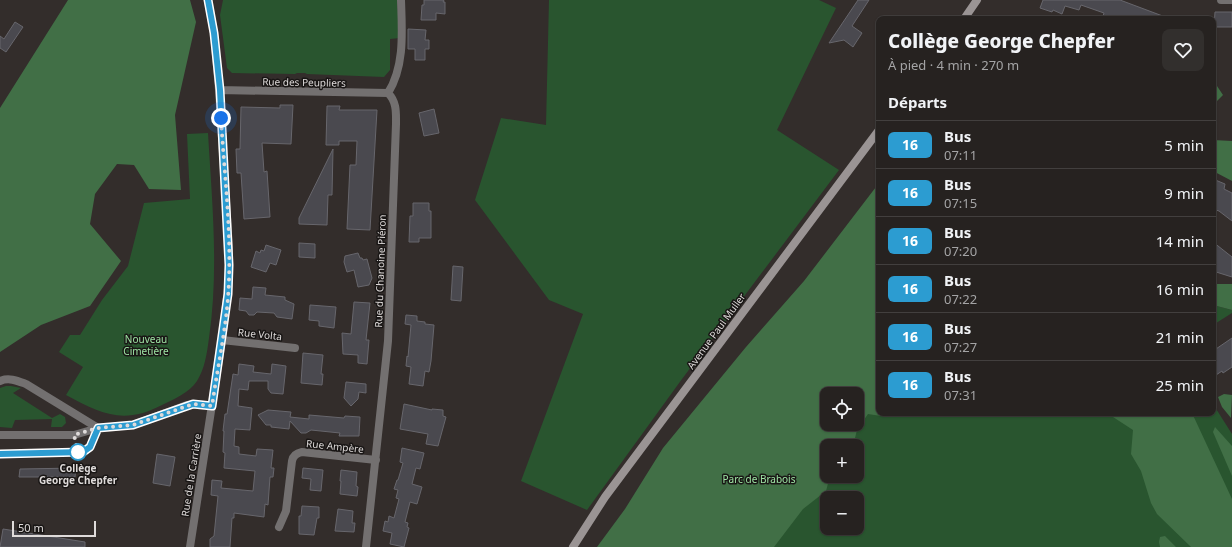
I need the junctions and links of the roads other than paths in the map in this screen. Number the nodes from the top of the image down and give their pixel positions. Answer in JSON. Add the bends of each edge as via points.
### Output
{"nodes":[{"id":1,"x":208,"y":0,"type":"edge"},
{"id":2,"x":401,"y":0,"type":"edge"},
{"id":3,"x":977,"y":0,"type":"edge"},
{"id":4,"x":1221,"y":0,"type":"edge"},
{"id":5,"x":1232,"y":0,"type":"edge"},
{"id":6,"x":966,"y":16,"type":"edge"},
{"id":7,"x":220,"y":90,"type":"junction"},
{"id":8,"x":388,"y":93,"type":"junction"},
{"id":9,"x":876,"y":134,"type":"edge"},
{"id":10,"x":222,"y":340,"type":"junction"},
{"id":11,"x":295,"y":348,"type":"dead end"},
{"id":12,"x":0,"y":381,"type":"edge"},
{"id":13,"x":212,"y":406,"type":"junction"},
{"id":14,"x":98,"y":428,"type":"junction"},
{"id":15,"x":0,"y":435,"type":"edge"},
{"id":16,"x":376,"y":460,"type":"junction"},
{"id":17,"x":279,"y":527,"type":"dead end"},
{"id":18,"x":190,"y":547,"type":"edge"},
{"id":19,"x":366,"y":547,"type":"edge"},
{"id":20,"x":573,"y":547,"type":"edge"}],
"edges":[{"from":1,"to":7,"type":"street","name":"Rue de la Carrière"},
{"from":2,"to":8,"type":"street","via":[[402,48],[395,80]]},
{"from":3,"to":6,"type":"main road"},
{"from":4,"to":5,"type":"street"},
{"from":7,"to":8,"type":"street","name":"Rue des Peupliers"},
{"from":7,"to":10,"type":"street","name":"Rue de la Carrière","via":[[229,265]]},
{"from":8,"to":16,"type":"street","name":"Rue du Chanoine Piéron","via":[[395,104],[396,124],[388,341]]},
{"from":9,"to":20,"type":"main road","name":"Avenue Paul Muller","via":[[604,497]]},
{"from":10,"to":11,"type":"street","name":"Rue Volta"},
{"from":10,"to":13,"type":"street","name":"Rue de la Carrière"},
{"from":12,"to":14,"type":"street","via":[[16,380],[26,384]]},
{"from":13,"to":14,"type":"street","via":[[193,404],[133,425]]},
{"from":13,"to":18,"type":"street","name":"Rue de la Carrière"},
{"from":14,"to":15,"type":"street","via":[[74,435]]},
{"from":16,"to":17,"type":"street","name":"Rue Ampère","via":[[298,453],[293,457],[286,511]]},
{"from":16,"to":19,"type":"street","name":"Rue du Chanoine Piéron"}]}
